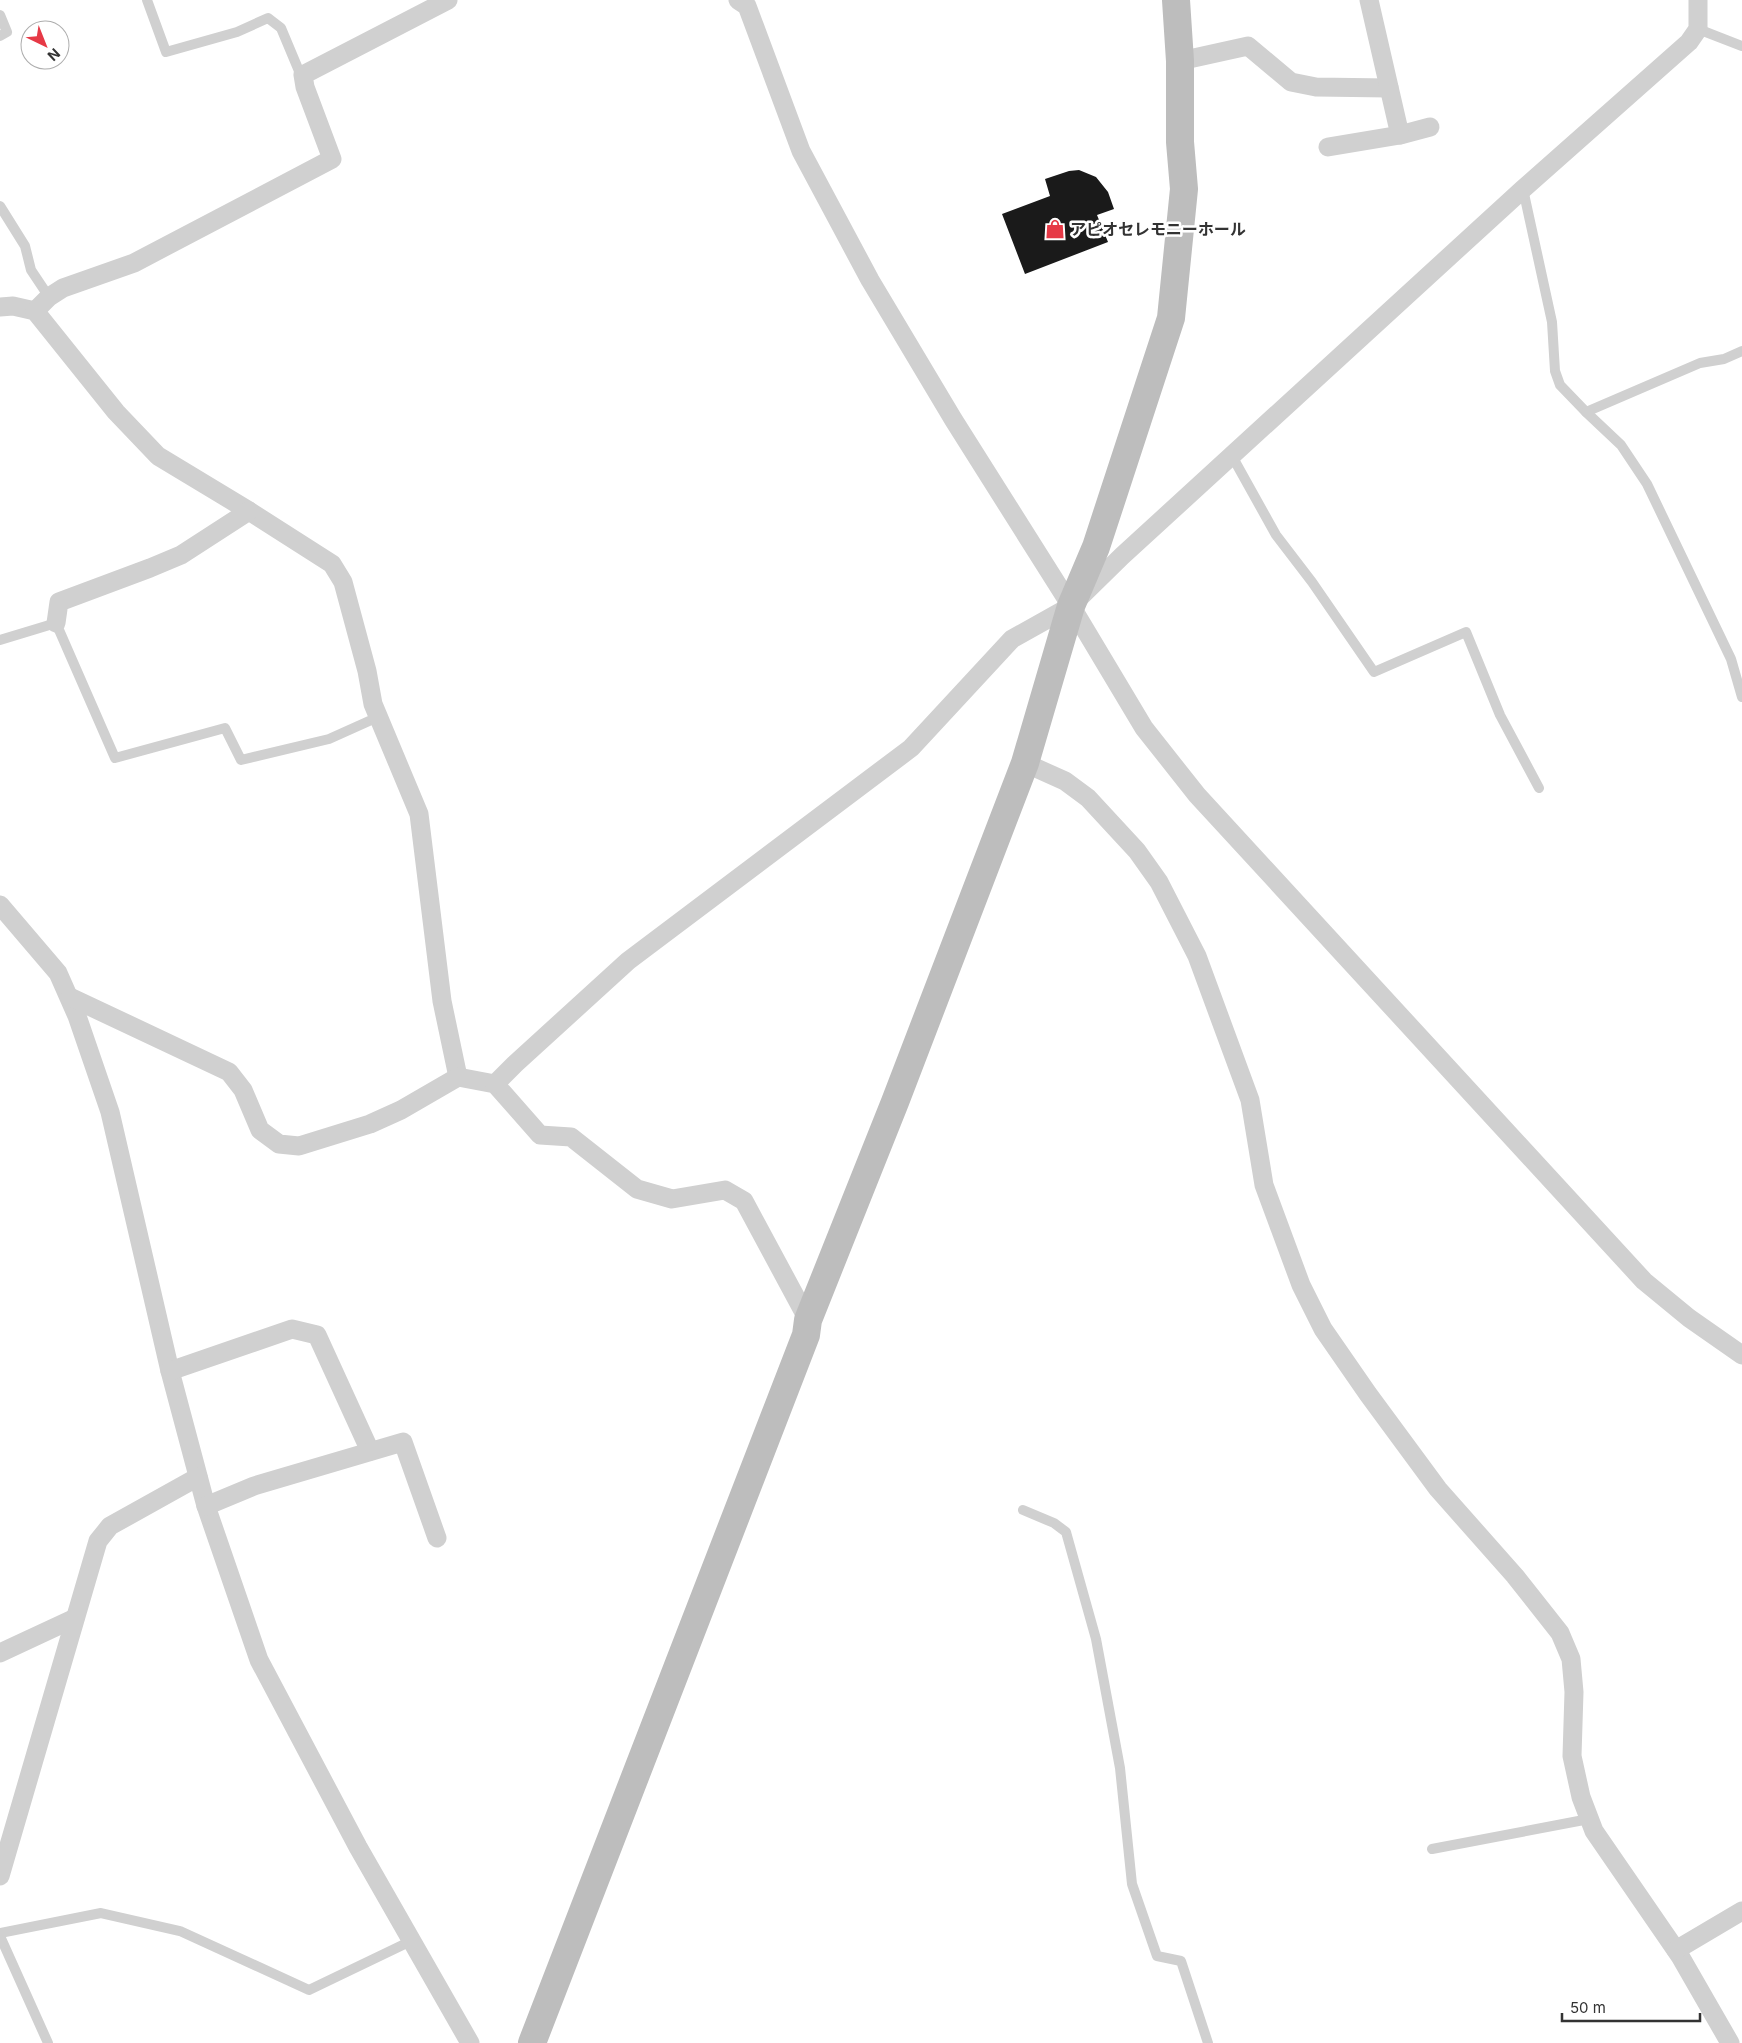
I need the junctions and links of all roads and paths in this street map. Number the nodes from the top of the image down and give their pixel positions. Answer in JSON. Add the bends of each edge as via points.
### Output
{"nodes":[{"id":1,"x":147,"y":0,"type":"edge"},
{"id":2,"x":448,"y":0,"type":"edge"},
{"id":3,"x":738,"y":0,"type":"edge"},
{"id":4,"x":1176,"y":0,"type":"edge"},
{"id":5,"x":1369,"y":0,"type":"edge"},
{"id":6,"x":1698,"y":0,"type":"edge"},
{"id":7,"x":0,"y":15,"type":"edge"},
{"id":8,"x":1698,"y":29,"type":"junction"},
{"id":9,"x":0,"y":36,"type":"edge"},
{"id":10,"x":1742,"y":46,"type":"edge"},
{"id":11,"x":1180,"y":61,"type":"junction"},
{"id":12,"x":303,"y":75,"type":"junction"},
{"id":13,"x":1389,"y":88,"type":"junction"},
{"id":14,"x":1430,"y":127,"type":"dead end"},
{"id":15,"x":1400,"y":135,"type":"junction"},
{"id":16,"x":1328,"y":146,"type":"dead end"},
{"id":17,"x":1523,"y":189,"type":"junction"},
{"id":18,"x":0,"y":206,"type":"edge"},
{"id":19,"x":49,"y":298,"type":"junction"},
{"id":20,"x":0,"y":307,"type":"edge"},
{"id":21,"x":35,"y":311,"type":"junction"},
{"id":22,"x":1742,"y":351,"type":"edge"},
{"id":23,"x":1586,"y":412,"type":"junction"},
{"id":24,"x":1232,"y":456,"type":"junction"},
{"id":25,"x":249,"y":510,"type":"junction"},
{"id":26,"x":1072,"y":606,"type":"junction"},
{"id":27,"x":56,"y":623,"type":"junction"},
{"id":28,"x":0,"y":640,"type":"edge"},
{"id":29,"x":1742,"y":697,"type":"edge"},
{"id":30,"x":378,"y":717,"type":"junction"},
{"id":31,"x":1025,"y":763,"type":"junction"},
{"id":32,"x":1539,"y":788,"type":"dead end"},
{"id":33,"x":0,"y":905,"type":"edge"},
{"id":34,"x":70,"y":996,"type":"junction"},
{"id":35,"x":458,"y":1077,"type":"junction"},
{"id":36,"x":494,"y":1084,"type":"junction"},
{"id":37,"x":808,"y":1320,"type":"junction"},
{"id":38,"x":1742,"y":1355,"type":"edge"},
{"id":39,"x":170,"y":1371,"type":"junction"},
{"id":40,"x":370,"y":1452,"type":"junction"},
{"id":41,"x":198,"y":1477,"type":"junction"},
{"id":42,"x":206,"y":1506,"type":"junction"},
{"id":43,"x":1023,"y":1510,"type":"dead end"},
{"id":44,"x":437,"y":1538,"type":"dead end"},
{"id":45,"x":75,"y":1618,"type":"junction"},
{"id":46,"x":0,"y":1653,"type":"edge"},
{"id":47,"x":1589,"y":1819,"type":"junction"},
{"id":48,"x":1432,"y":1850,"type":"dead end"},
{"id":49,"x":0,"y":1876,"type":"edge"},
{"id":50,"x":1742,"y":1911,"type":"edge"},
{"id":51,"x":0,"y":1934,"type":"edge"},
{"id":52,"x":412,"y":1941,"type":"junction"},
{"id":53,"x":1676,"y":1950,"type":"junction"},
{"id":54,"x":48,"y":2043,"type":"edge"},
{"id":55,"x":470,"y":2043,"type":"edge"},
{"id":56,"x":532,"y":2043,"type":"edge"},
{"id":57,"x":1208,"y":2043,"type":"edge"},
{"id":58,"x":1730,"y":2043,"type":"edge"}],
"edges":[{"from":1,"to":12,"type":"lane","via":[[166,52],[237,32],[268,18],[281,28]]},
{"from":2,"to":12,"type":"street"},
{"from":3,"to":26,"type":"street","via":[[748,6],[801,151],[870,280]]},
{"from":4,"to":11,"type":"street"},
{"from":5,"to":13,"type":"street"},
{"from":6,"to":8,"type":"street"},
{"from":7,"to":9,"type":"lane","via":[[7,32]]},
{"from":8,"to":10,"type":"lane"},
{"from":8,"to":17,"type":"street","via":[[1689,42]]},
{"from":11,"to":13,"type":"street","via":[[1248,46],[1291,82],[1316,87]]},
{"from":11,"to":26,"type":"street","via":[[1180,142],[1184,189],[1171,318],[1096,547]]},
{"from":12,"to":19,"type":"street","via":[[304,87],[332,159],[134,263],[63,288]]},
{"from":13,"to":15,"type":"street"},
{"from":14,"to":15,"type":"street"},
{"from":15,"to":16,"type":"street"},
{"from":17,"to":23,"type":"lane","via":[[1552,322],[1555,371],[1560,384]]},
{"from":17,"to":24,"type":"street"},
{"from":18,"to":19,"type":"lane","via":[[25,246],[31,270]]},
{"from":19,"to":21,"type":"street"},
{"from":20,"to":21,"type":"street"},
{"from":21,"to":25,"type":"street","via":[[116,412],[158,456]]},
{"from":22,"to":23,"type":"lane","via":[[1724,359],[1700,363]]},
{"from":23,"to":29,"type":"lane","via":[[1621,445],[1647,484],[1732,660]]},
{"from":24,"to":26,"type":"street"},
{"from":24,"to":32,"type":"lane","via":[[1276,535],[1374,672],[1466,632],[1500,715]]},
{"from":25,"to":27,"type":"street","via":[[181,555],[58,602]]},
{"from":25,"to":30,"type":"street","via":[[332,564],[343,582]]},
{"from":26,"to":31,"type":"street"},
{"from":26,"to":36,"type":"street","via":[[1012,639],[911,748],[628,961]]},
{"from":26,"to":38,"type":"street","via":[[1144,728],[1197,795],[1644,1281]]},
{"from":27,"to":28,"type":"lane"},
{"from":27,"to":30,"type":"lane","via":[[115,758],[226,728],[241,760],[329,739]]},
{"from":30,"to":35,"type":"street","via":[[420,814],[442,1001]]},
{"from":31,"to":37,"type":"street"},
{"from":31,"to":47,"type":"street","via":[[1065,781],[1088,798],[1137,851],[1159,882],[1197,956],[1250,1100],[1264,1185],[1302,1285],[1323,1329],[1438,1489],[1515,1576],[1560,1633],[1571,1659],[1574,1692],[1572,1756]]},
{"from":33,"to":34,"type":"street","via":[[58,973]]},
{"from":34,"to":35,"type":"street","via":[[230,1072],[243,1090],[260,1130],[279,1144],[299,1146],[370,1124]]},
{"from":34,"to":39,"type":"street","via":[[110,1112]]},
{"from":35,"to":36,"type":"street"},
{"from":36,"to":37,"type":"street","via":[[540,1135],[571,1137],[637,1189],[672,1200],[725,1190],[744,1201]]},
{"from":37,"to":56,"type":"street","via":[[806,1336],[765,1445]]},
{"from":39,"to":40,"type":"street","via":[[292,1330],[317,1335]]},
{"from":39,"to":41,"type":"street"},
{"from":40,"to":42,"type":"street","via":[[254,1486]]},
{"from":40,"to":44,"type":"street","via":[[403,1442]]},
{"from":41,"to":42,"type":"street"},
{"from":41,"to":45,"type":"street","via":[[110,1526],[98,1541]]},
{"from":42,"to":52,"type":"street","via":[[258,1660]]},
{"from":43,"to":57,"type":"lane","via":[[1054,1523],[1066,1532],[1096,1639],[1120,1768],[1132,1884],[1157,1956],[1181,1961]]},
{"from":45,"to":46,"type":"street"},
{"from":45,"to":49,"type":"street"},
{"from":47,"to":48,"type":"lane"},
{"from":47,"to":53,"type":"street"},
{"from":50,"to":53,"type":"street"},
{"from":51,"to":52,"type":"lane","via":[[101,1913],[180,1931],[309,1990]]},
{"from":51,"to":54,"type":"lane"},
{"from":52,"to":55,"type":"street"},
{"from":53,"to":58,"type":"street"}]}
